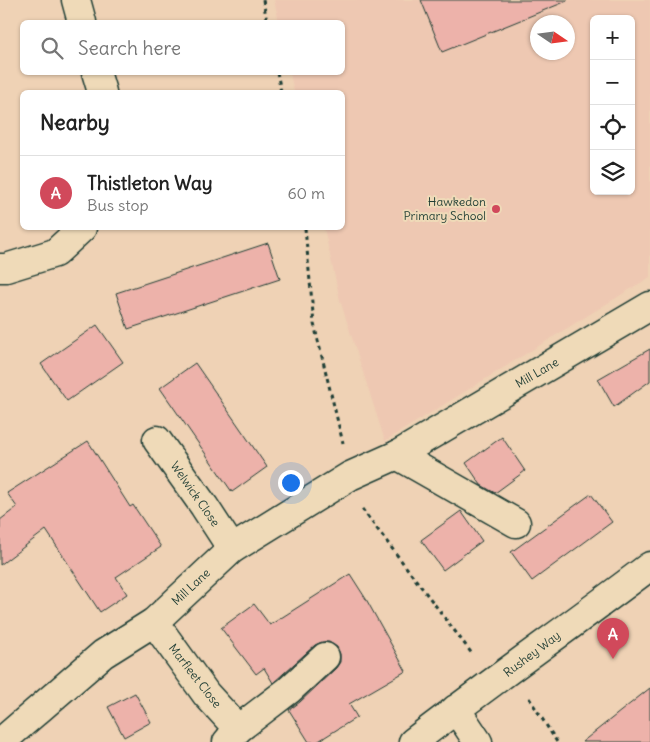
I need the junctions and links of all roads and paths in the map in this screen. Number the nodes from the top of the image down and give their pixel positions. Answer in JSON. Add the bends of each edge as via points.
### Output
{"nodes":[{"id":1,"x":76,"y":0,"type":"edge"},
{"id":2,"x":263,"y":0,"type":"edge"},
{"id":3,"x":81,"y":20,"type":"edge"},
{"id":4,"x":267,"y":20,"type":"edge"},
{"id":5,"x":97,"y":75,"type":"edge"},
{"id":6,"x":278,"y":75,"type":"edge"},
{"id":7,"x":101,"y":90,"type":"edge"},
{"id":8,"x":281,"y":90,"type":"edge"},
{"id":9,"x":80,"y":230,"type":"edge"},
{"id":10,"x":305,"y":230,"type":"edge"},
{"id":11,"x":0,"y":268,"type":"edge"},
{"id":12,"x":650,"y":306,"type":"edge"},
{"id":13,"x":157,"y":440,"type":"dead end"},
{"id":14,"x":344,"y":448,"type":"dead end"},
{"id":15,"x":397,"y":455,"type":"junction"},
{"id":16,"x":357,"y":502,"type":"dead end"},
{"id":17,"x":516,"y":523,"type":"dead end"},
{"id":18,"x":232,"y":549,"type":"junction"},
{"id":19,"x":650,"y":566,"type":"edge"},
{"id":20,"x":154,"y":622,"type":"junction"},
{"id":21,"x":325,"y":657,"type":"dead end"},
{"id":22,"x":475,"y":658,"type":"dead end"},
{"id":23,"x":525,"y":693,"type":"dead end"},
{"id":24,"x":456,"y":709,"type":"junction"},
{"id":25,"x":232,"y":736,"type":"edge"},
{"id":26,"x":1,"y":742,"type":"edge"},
{"id":27,"x":413,"y":742,"type":"edge"},
{"id":28,"x":478,"y":742,"type":"edge"},
{"id":29,"x":556,"y":742,"type":"edge"}],
"edges":[{"from":1,"to":3,"type":"street"},
{"from":2,"to":4,"type":"path"},
{"from":5,"to":7,"type":"street"},
{"from":6,"to":8,"type":"path"},
{"from":9,"to":11,"type":"street","via":[[55,253]]},
{"from":10,"to":14,"type":"path","via":[[314,324]]},
{"from":12,"to":15,"type":"street","name":"Mill Lane"},
{"from":13,"to":18,"type":"street","name":"Welwick Close"},
{"from":15,"to":17,"type":"street"},
{"from":15,"to":18,"type":"street","name":"Mill Lane","via":[[350,476]]},
{"from":16,"to":22,"type":"path"},
{"from":18,"to":20,"type":"street","name":"Mill Lane"},
{"from":19,"to":24,"type":"street","name":"Rushey Way"},
{"from":20,"to":25,"type":"street","name":"Marfleet Close"},
{"from":20,"to":26,"type":"street","name":"Mill Lane","via":[[103,654]]},
{"from":21,"to":25,"type":"street","name":"Marfleet Close"},
{"from":23,"to":29,"type":"path"},
{"from":24,"to":27,"type":"street","name":"Rushey Way"},
{"from":24,"to":28,"type":"street"}]}
